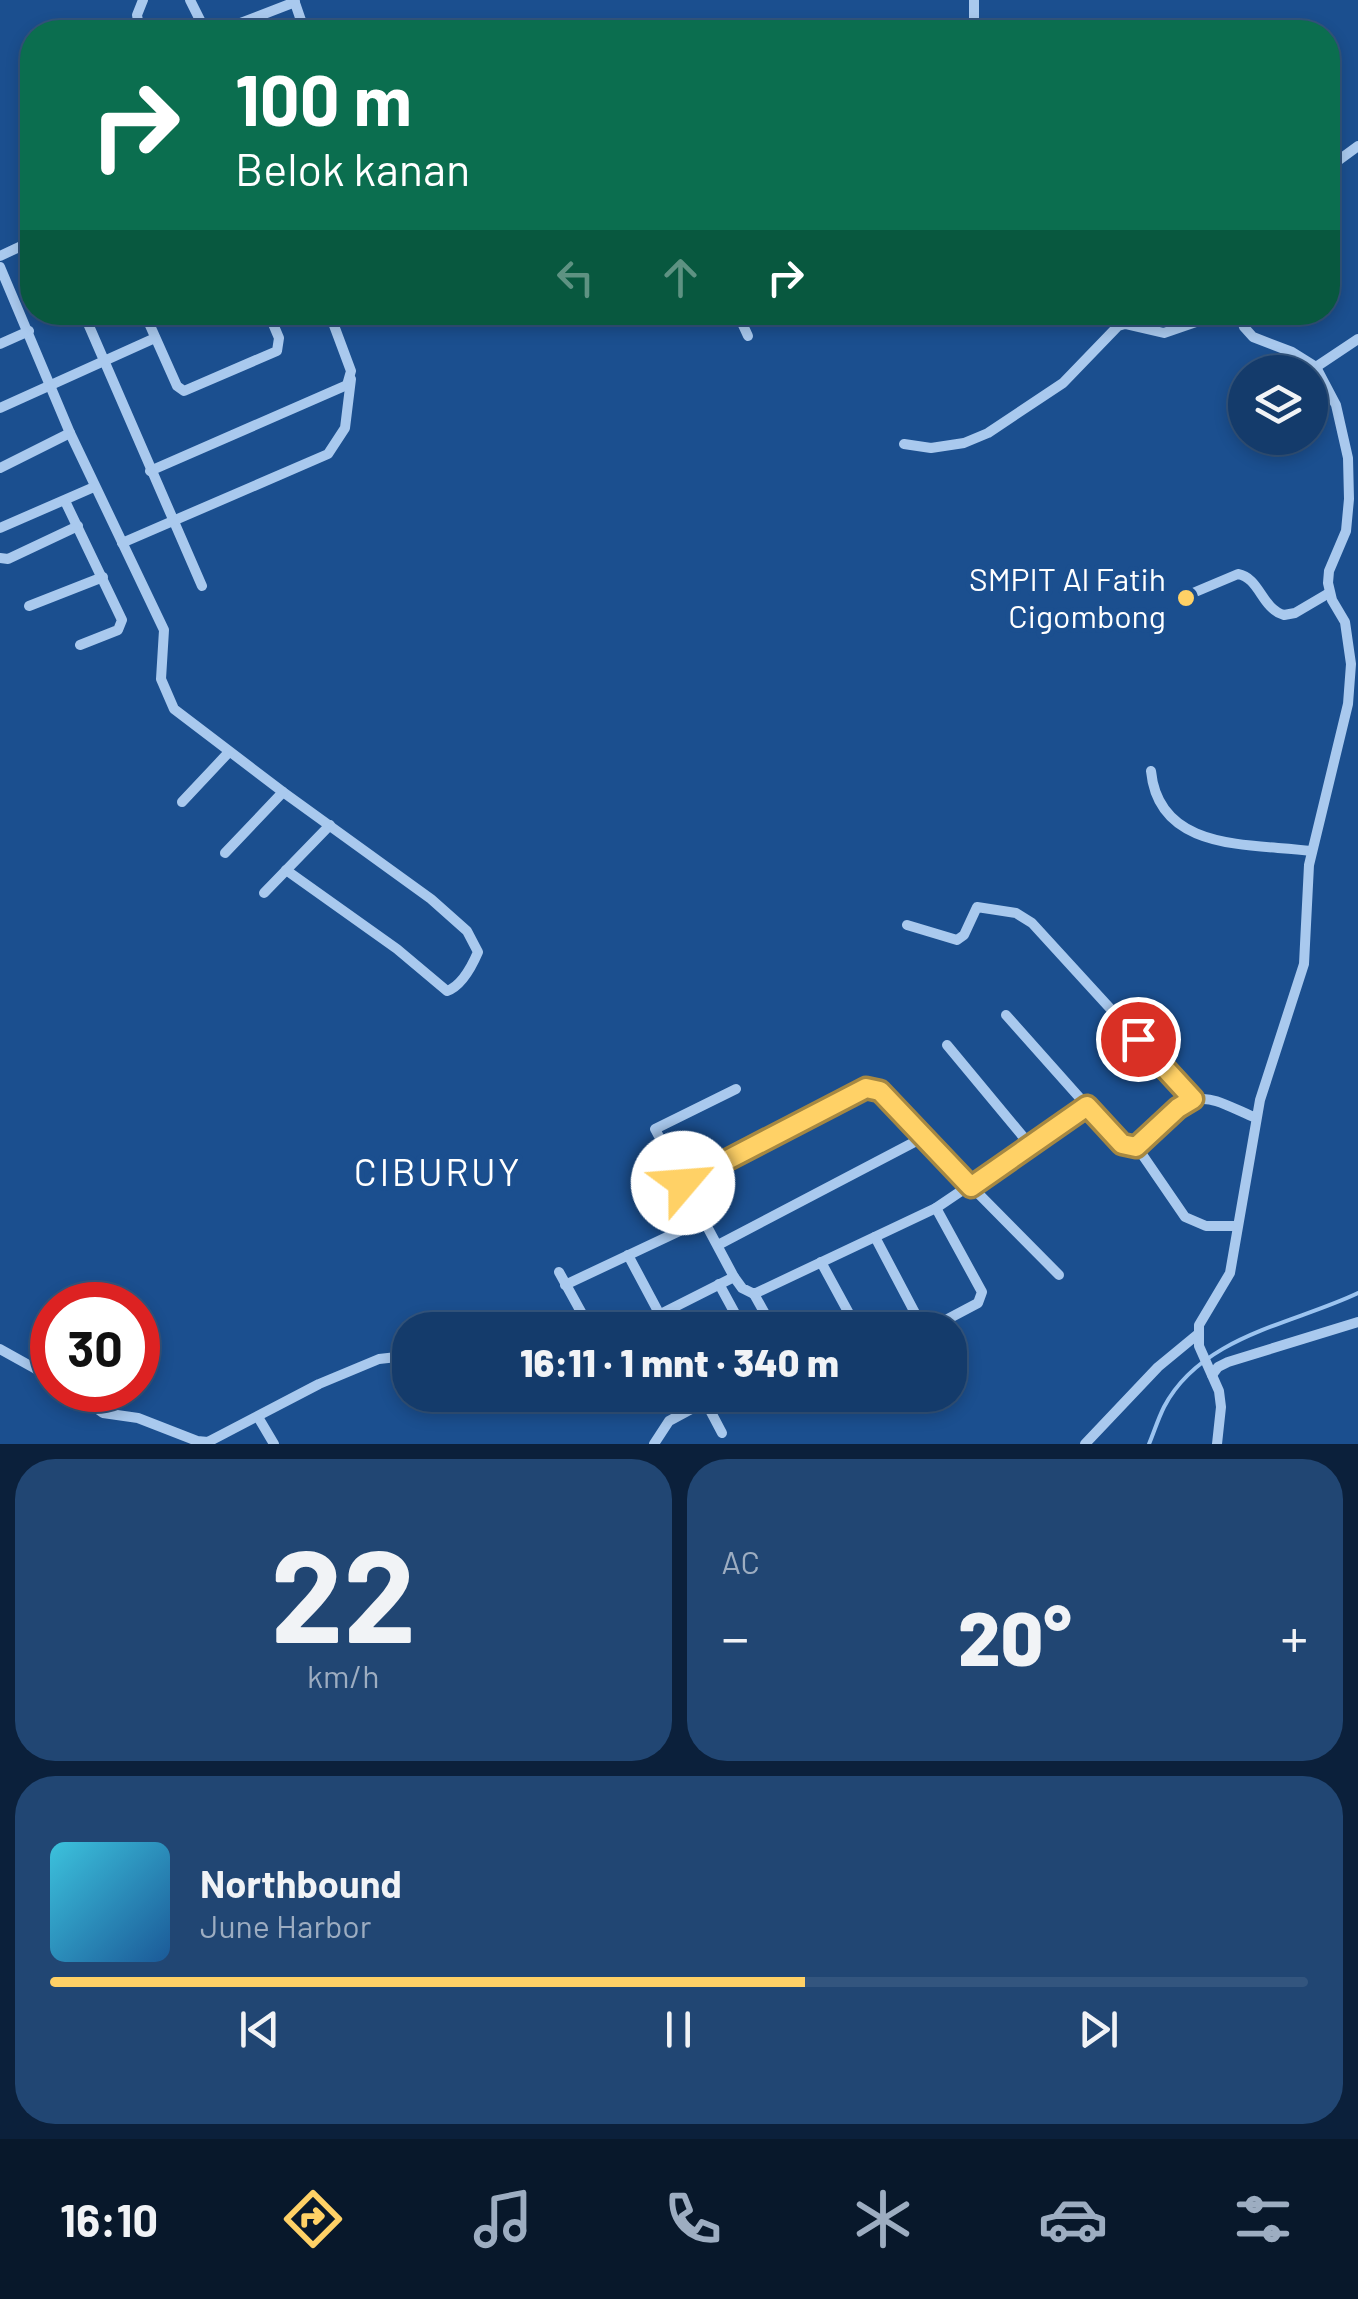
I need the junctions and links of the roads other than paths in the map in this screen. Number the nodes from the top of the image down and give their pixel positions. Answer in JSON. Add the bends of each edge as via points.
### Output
{"nodes":[{"id":1,"x":294,"y":1,"type":"edge"},
{"id":2,"x":247,"y":20,"type":"edge"},
{"id":3,"x":0,"y":267,"type":"edge"},
{"id":4,"x":3,"y":284,"type":"edge"},
{"id":5,"x":20,"y":314,"type":"edge"},
{"id":6,"x":27,"y":325,"type":"edge"},
{"id":7,"x":88,"y":325,"type":"edge"},
{"id":8,"x":150,"y":325,"type":"edge"},
{"id":9,"x":274,"y":325,"type":"edge"},
{"id":10,"x":333,"y":325,"type":"edge"},
{"id":11,"x":743,"y":325,"type":"edge"},
{"id":12,"x":1121,"y":325,"type":"edge"},
{"id":13,"x":1128,"y":325,"type":"edge"},
{"id":14,"x":1187,"y":325,"type":"edge"},
{"id":15,"x":1243,"y":325,"type":"edge"},
{"id":16,"x":30,"y":331,"type":"junction"},
{"id":17,"x":748,"y":336,"type":"dead end"},
{"id":18,"x":155,"y":338,"type":"junction"},
{"id":19,"x":1358,"y":339,"type":"edge"},
{"id":20,"x":0,"y":344,"type":"edge"},
{"id":21,"x":1297,"y":355,"type":"edge"},
{"id":22,"x":104,"y":359,"type":"junction"},
{"id":23,"x":1328,"y":359,"type":"edge"},
{"id":24,"x":351,"y":379,"type":"junction"},
{"id":25,"x":50,"y":385,"type":"junction"},
{"id":26,"x":1328,"y":390,"type":"edge"},
{"id":27,"x":0,"y":408,"type":"edge"},
{"id":28,"x":70,"y":432,"type":"junction"},
{"id":29,"x":904,"y":444,"type":"dead end"},
{"id":30,"x":0,"y":468,"type":"edge"},
{"id":31,"x":150,"y":471,"type":"junction"},
{"id":32,"x":94,"y":487,"type":"junction"},
{"id":33,"x":65,"y":501,"type":"junction"},
{"id":34,"x":174,"y":521,"type":"junction"},
{"id":35,"x":78,"y":526,"type":"junction"},
{"id":36,"x":0,"y":528,"type":"edge"},
{"id":37,"x":122,"y":543,"type":"junction"},
{"id":38,"x":0,"y":558,"type":"edge"},
{"id":39,"x":103,"y":577,"type":"junction"},
{"id":40,"x":202,"y":586,"type":"dead end"},
{"id":41,"x":1329,"y":592,"type":"junction"},
{"id":42,"x":1181,"y":598,"type":"dead end"},
{"id":43,"x":29,"y":606,"type":"dead end"},
{"id":44,"x":80,"y":644,"type":"dead end"},
{"id":45,"x":230,"y":752,"type":"junction"},
{"id":46,"x":1151,"y":771,"type":"dead end"},
{"id":47,"x":283,"y":792,"type":"junction"},
{"id":48,"x":182,"y":802,"type":"dead end"},
{"id":49,"x":330,"y":825,"type":"junction"},
{"id":50,"x":1311,"y":851,"type":"junction"},
{"id":51,"x":225,"y":853,"type":"dead end"},
{"id":52,"x":286,"y":870,"type":"junction"},
{"id":53,"x":264,"y":893,"type":"dead end"},
{"id":54,"x":907,"y":926,"type":"dead end"},
{"id":55,"x":1006,"y":1015,"type":"dead end"},
{"id":56,"x":947,"y":1045,"type":"dead end"},
{"id":57,"x":736,"y":1089,"type":"dead end"},
{"id":58,"x":1193,"y":1099,"type":"junction"},
{"id":59,"x":1087,"y":1106,"type":"junction"},
{"id":60,"x":1256,"y":1118,"type":"junction"},
{"id":61,"x":924,"y":1137,"type":"junction"},
{"id":62,"x":1030,"y":1145,"type":"junction"},
{"id":63,"x":1136,"y":1147,"type":"junction"},
{"id":64,"x":683,"y":1183,"type":"junction"},
{"id":65,"x":971,"y":1187,"type":"junction"},
{"id":66,"x":936,"y":1208,"type":"junction"},
{"id":67,"x":703,"y":1220,"type":"junction"},
{"id":68,"x":1236,"y":1226,"type":"junction"},
{"id":69,"x":874,"y":1237,"type":"junction"},
{"id":70,"x":718,"y":1245,"type":"junction"},
{"id":71,"x":628,"y":1255,"type":"junction"},
{"id":72,"x":821,"y":1262,"type":"junction"},
{"id":73,"x":559,"y":1272,"type":"dead end"},
{"id":74,"x":1059,"y":1275,"type":"dead end"},
{"id":75,"x":734,"y":1277,"type":"junction"},
{"id":76,"x":719,"y":1284,"type":"junction"},
{"id":77,"x":565,"y":1285,"type":"junction"},
{"id":78,"x":754,"y":1294,"type":"junction"},
{"id":79,"x":581,"y":1312,"type":"edge"},
{"id":80,"x":659,"y":1312,"type":"edge"},
{"id":81,"x":664,"y":1312,"type":"edge"},
{"id":82,"x":734,"y":1312,"type":"edge"},
{"id":83,"x":764,"y":1312,"type":"edge"},
{"id":84,"x":848,"y":1312,"type":"edge"},
{"id":85,"x":915,"y":1312,"type":"edge"},
{"id":86,"x":962,"y":1312,"type":"edge"},
{"id":87,"x":1358,"y":1322,"type":"edge"},
{"id":88,"x":1198,"y":1340,"type":"junction"},
{"id":89,"x":0,"y":1349,"type":"edge"},
{"id":90,"x":392,"y":1358,"type":"edge"},
{"id":91,"x":30,"y":1366,"type":"edge"},
{"id":92,"x":1212,"y":1374,"type":"junction"},
{"id":93,"x":103,"y":1412,"type":"edge"},
{"id":94,"x":683,"y":1412,"type":"edge"},
{"id":95,"x":711,"y":1412,"type":"edge"},
{"id":96,"x":258,"y":1417,"type":"junction"},
{"id":97,"x":722,"y":1433,"type":"dead end"},
{"id":98,"x":218,"y":1442,"type":"edge"},
{"id":99,"x":274,"y":1444,"type":"edge"},
{"id":100,"x":654,"y":1444,"type":"edge"},
{"id":101,"x":1085,"y":1444,"type":"edge"},
{"id":102,"x":1217,"y":1444,"type":"edge"}],
"edges":[{"from":1,"to":2,"type":"street"},
{"from":3,"to":4,"type":"street"},
{"from":4,"to":5,"type":"street"},
{"from":6,"to":16,"type":"street"},
{"from":7,"to":22,"type":"street"},
{"from":8,"to":18,"type":"street"},
{"from":9,"to":18,"type":"street","via":[[277,351],[186,391],[176,386]]},
{"from":10,"to":24,"type":"street"},
{"from":11,"to":17,"type":"street"},
{"from":12,"to":29,"type":"street","via":[[1064,383],[988,433],[931,448]]},
{"from":13,"to":14,"type":"street","via":[[1164,333]]},
{"from":15,"to":21,"type":"street","via":[[1253,337]]},
{"from":16,"to":20,"type":"street"},
{"from":16,"to":25,"type":"street"},
{"from":18,"to":22,"type":"street"},
{"from":19,"to":23,"type":"street"},
{"from":22,"to":25,"type":"street"},
{"from":22,"to":31,"type":"street"},
{"from":24,"to":31,"type":"street"},
{"from":24,"to":34,"type":"street","via":[[345,428],[328,454]]},
{"from":25,"to":27,"type":"street"},
{"from":25,"to":28,"type":"street"},
{"from":26,"to":41,"type":"street","via":[[1348,458],[1347,526],[1329,571]]},
{"from":28,"to":30,"type":"street"},
{"from":28,"to":32,"type":"street"},
{"from":31,"to":34,"type":"street"},
{"from":32,"to":33,"type":"street"},
{"from":32,"to":37,"type":"street"},
{"from":33,"to":35,"type":"street"},
{"from":33,"to":36,"type":"street"},
{"from":34,"to":37,"type":"street"},
{"from":34,"to":40,"type":"street"},
{"from":35,"to":38,"type":"street"},
{"from":35,"to":39,"type":"street"},
{"from":37,"to":45,"type":"street","via":[[164,630],[161,679],[168,698]]},
{"from":39,"to":43,"type":"street"},
{"from":39,"to":44,"type":"street","via":[[122,624]]},
{"from":41,"to":42,"type":"street","via":[[1284,615],[1238,574]]},
{"from":41,"to":50,"type":"street","via":[[1347,631],[1351,676]]},
{"from":45,"to":47,"type":"street"},
{"from":45,"to":48,"type":"street"},
{"from":46,"to":50,"type":"street","via":[[1160,802],[1190,832],[1216,842]]},
{"from":47,"to":49,"type":"street"},
{"from":47,"to":51,"type":"street"},
{"from":49,"to":52,"type":"street"},
{"from":49,"to":52,"type":"street","via":[[467,932],[478,952],[455,988],[438,987],[397,949]]},
{"from":50,"to":60,"type":"street","via":[[1304,964]]},
{"from":52,"to":53,"type":"street"},
{"from":54,"to":58,"type":"street","via":[[957,940],[977,906],[1024,917]]},
{"from":55,"to":59,"type":"street"},
{"from":56,"to":62,"type":"street"},
{"from":57,"to":64,"type":"street","via":[[656,1127]]},
{"from":58,"to":60,"type":"street"},
{"from":58,"to":63,"type":"street"},
{"from":59,"to":62,"type":"street"},
{"from":59,"to":63,"type":"street","via":[[1122,1144]]},
{"from":60,"to":68,"type":"street"},
{"from":61,"to":64,"type":"street","via":[[880,1091],[866,1088]]},
{"from":61,"to":65,"type":"street"},
{"from":61,"to":70,"type":"street"},
{"from":62,"to":65,"type":"street"},
{"from":63,"to":68,"type":"street","via":[[1185,1217],[1206,1226]]},
{"from":64,"to":67,"type":"street"},
{"from":65,"to":66,"type":"street"},
{"from":65,"to":74,"type":"street"},
{"from":66,"to":69,"type":"street"},
{"from":66,"to":86,"type":"street","via":[[980,1288],[982,1297]]},
{"from":67,"to":70,"type":"street"},
{"from":67,"to":71,"type":"street"},
{"from":68,"to":88,"type":"street","via":[[1230,1273],[1203,1317]]},
{"from":69,"to":72,"type":"street"},
{"from":69,"to":85,"type":"street"},
{"from":70,"to":75,"type":"street"},
{"from":71,"to":77,"type":"street"},
{"from":71,"to":80,"type":"street"},
{"from":72,"to":78,"type":"street"},
{"from":72,"to":84,"type":"street"},
{"from":73,"to":77,"type":"street"},
{"from":75,"to":76,"type":"street"},
{"from":75,"to":78,"type":"street"},
{"from":76,"to":81,"type":"street"},
{"from":76,"to":82,"type":"street"},
{"from":77,"to":79,"type":"street"},
{"from":78,"to":83,"type":"street"},
{"from":87,"to":92,"type":"street","via":[[1228,1362]]},
{"from":88,"to":92,"type":"street"},
{"from":88,"to":101,"type":"street","via":[[1158,1367]]},
{"from":89,"to":91,"type":"street"},
{"from":90,"to":96,"type":"street","via":[[319,1384]]},
{"from":92,"to":102,"type":"street","via":[[1221,1407]]},
{"from":93,"to":98,"type":"street","via":[[151,1422],[197,1442]]},
{"from":94,"to":100,"type":"street","via":[[664,1425]]},
{"from":95,"to":97,"type":"street"},
{"from":96,"to":98,"type":"street"},
{"from":96,"to":99,"type":"street"}]}
